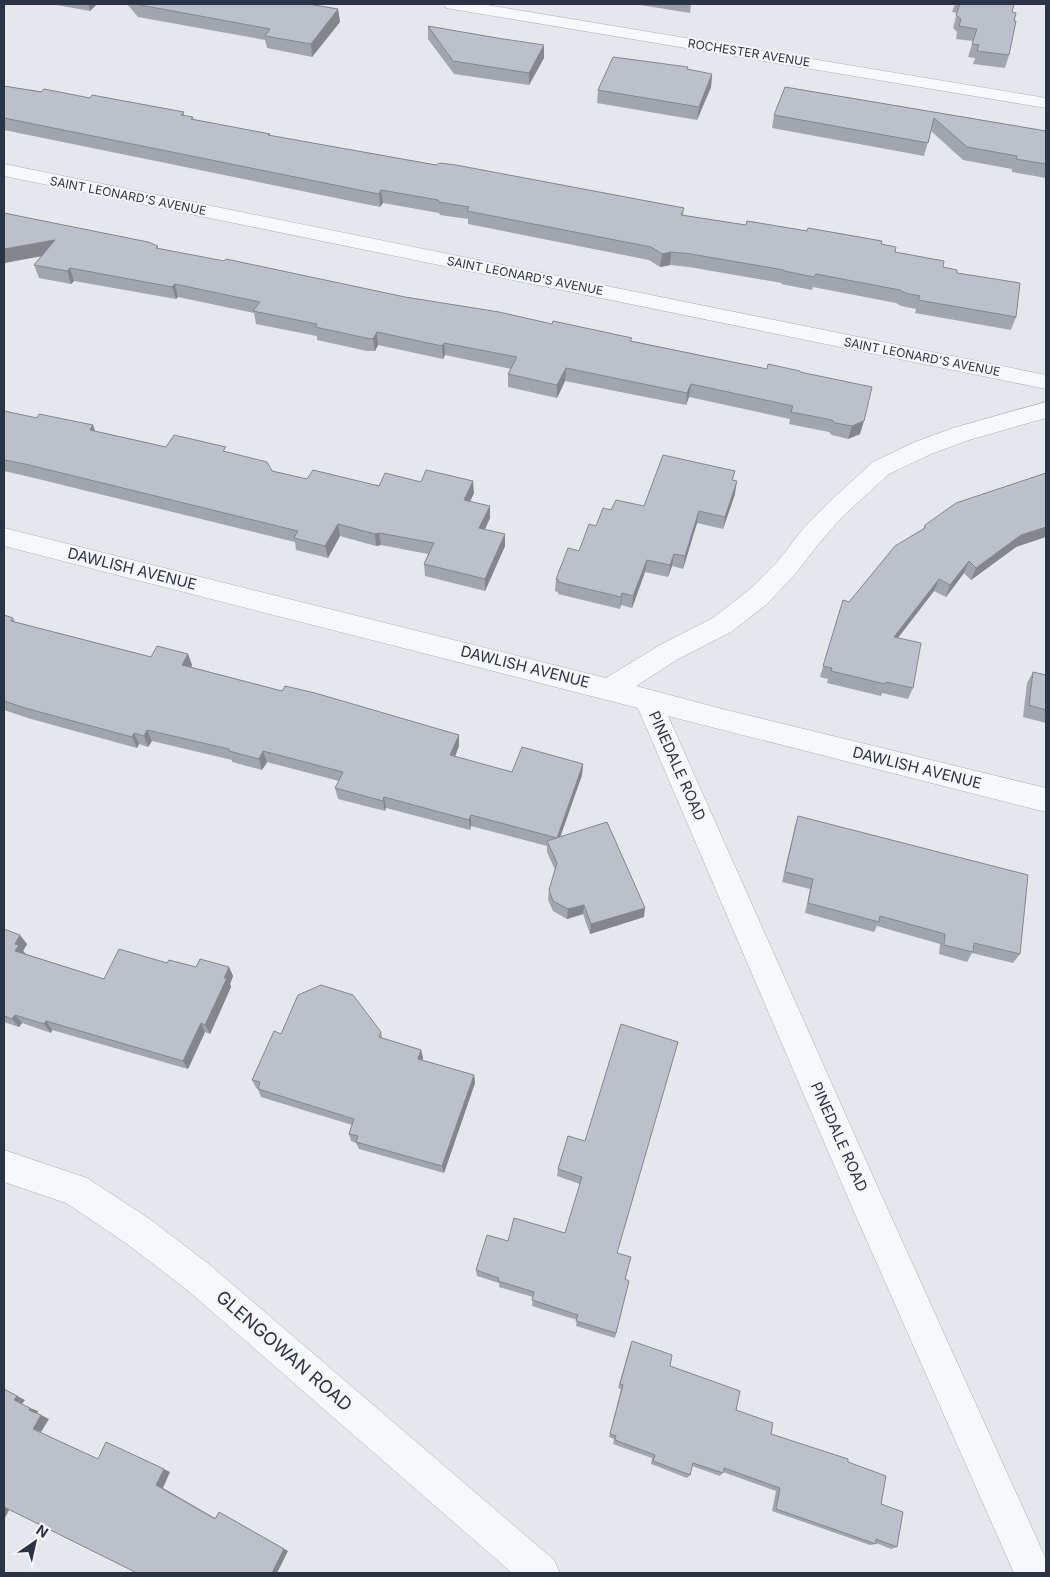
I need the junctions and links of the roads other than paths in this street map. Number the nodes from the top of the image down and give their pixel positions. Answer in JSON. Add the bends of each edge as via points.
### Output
{"nodes":[{"id":1,"x":452,"y":4,"type":"edge"},
{"id":2,"x":1046,"y":103,"type":"edge"},
{"id":3,"x":4,"y":170,"type":"edge"},
{"id":4,"x":1046,"y":382,"type":"edge"},
{"id":5,"x":1046,"y":410,"type":"edge"},
{"id":6,"x":4,"y":537,"type":"edge"},
{"id":7,"x":610,"y":689,"type":"junction"},
{"id":8,"x":648,"y":700,"type":"junction"},
{"id":9,"x":1046,"y":800,"type":"edge"},
{"id":10,"x":4,"y":1166,"type":"edge"},
{"id":11,"x":540,"y":1573,"type":"edge"},
{"id":12,"x":1033,"y":1573,"type":"edge"}],
"edges":[{"from":1,"to":2,"type":"street","name":"ROCHESTER AVENUE"},
{"from":3,"to":4,"type":"street","name":"SAINT LEONARD'S AVENUE"},
{"from":5,"to":7,"type":"street","via":[[961,434],[881,468],[835,510],[758,597],[722,625],[669,652]]},
{"from":6,"to":7,"type":"street","name":"DAWLISH AVENUE"},
{"from":7,"to":8,"type":"street","name":"DAWLISH AVENUE"},
{"from":8,"to":9,"type":"street","name":"DAWLISH AVENUE"},
{"from":8,"to":12,"type":"street","name":"PINEDALE ROAD"},
{"from":10,"to":11,"type":"street","name":"GLENGOWAN ROAD","via":[[75,1190],[139,1232],[198,1277]]}]}
